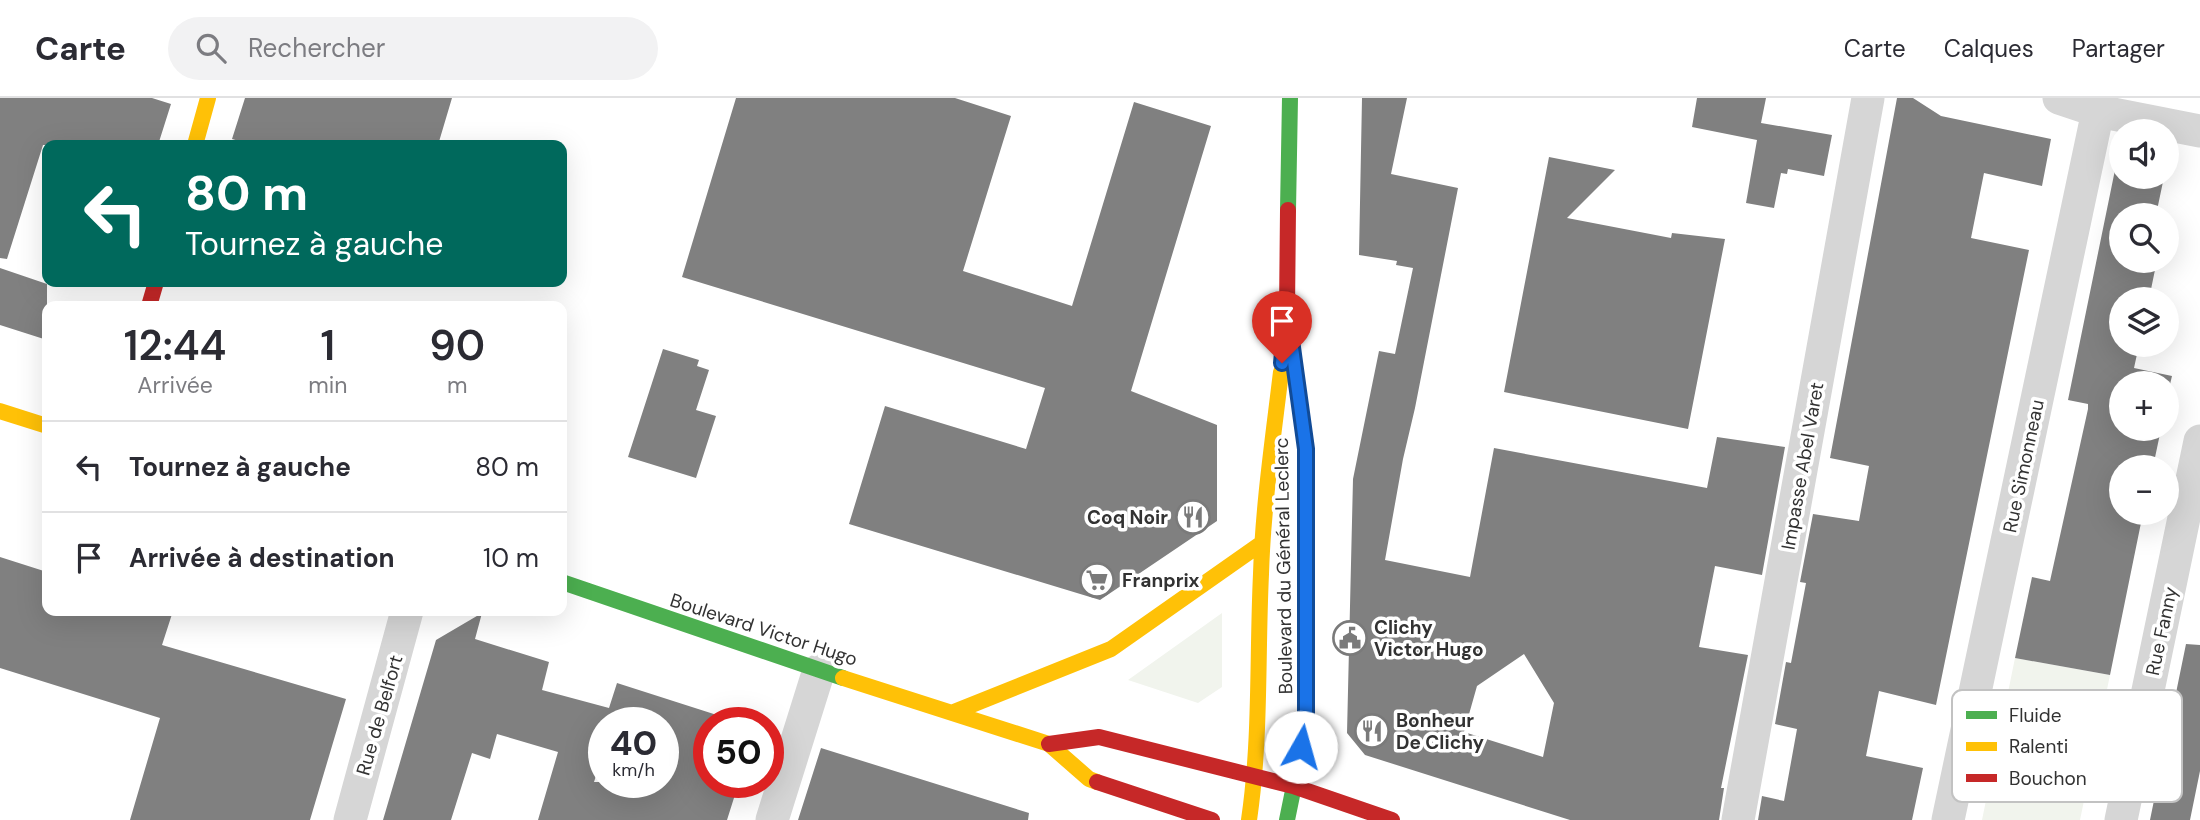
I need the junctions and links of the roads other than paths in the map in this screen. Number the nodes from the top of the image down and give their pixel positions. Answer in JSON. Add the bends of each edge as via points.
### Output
{"nodes":[{"id":1,"x":208,"y":98,"type":"edge"},
{"id":2,"x":1290,"y":98,"type":"edge"},
{"id":3,"x":2059,"y":98,"type":"edge"},
{"id":4,"x":1867,"y":105,"type":"edge"},
{"id":5,"x":2098,"y":111,"type":"junction"},
{"id":6,"x":2200,"y":131,"type":"edge"},
{"id":7,"x":196,"y":140,"type":"edge"},
{"id":8,"x":1287,"y":311,"type":"junction"},
{"id":9,"x":0,"y":411,"type":"edge"},
{"id":10,"x":42,"y":424,"type":"edge"},
{"id":11,"x":2200,"y":441,"type":"edge"},
{"id":12,"x":1262,"y":543,"type":"junction"},
{"id":13,"x":567,"y":584,"type":"edge"},
{"id":14,"x":406,"y":616,"type":"edge"},
{"id":15,"x":819,"y":670,"type":"junction"},
{"id":16,"x":1976,"y":690,"type":"edge"},
{"id":17,"x":2148,"y":690,"type":"edge"},
{"id":18,"x":954,"y":712,"type":"junction"},
{"id":19,"x":1049,"y":744,"type":"junction"},
{"id":20,"x":1257,"y":777,"type":"junction"},
{"id":21,"x":1293,"y":786,"type":"junction"},
{"id":22,"x":1952,"y":801,"type":"edge"},
{"id":23,"x":2125,"y":802,"type":"edge"},
{"id":24,"x":350,"y":820,"type":"edge"},
{"id":25,"x":772,"y":820,"type":"edge"},
{"id":26,"x":1212,"y":820,"type":"edge"},
{"id":27,"x":1249,"y":820,"type":"edge"},
{"id":28,"x":1287,"y":820,"type":"edge"},
{"id":29,"x":1392,"y":820,"type":"edge"},
{"id":30,"x":1738,"y":820,"type":"edge"},
{"id":31,"x":1948,"y":820,"type":"edge"},
{"id":32,"x":2121,"y":820,"type":"edge"}],
"edges":[{"from":1,"to":7,"type":"main road"},
{"from":2,"to":8,"type":"main road","name":"Boulevard du Général Leclerc"},
{"from":3,"to":5,"type":"street"},
{"from":4,"to":30,"type":"street","name":"Impasse Abel Varet"},
{"from":5,"to":6,"type":"street"},
{"from":5,"to":16,"type":"street","name":"Rue Simonneau"},
{"from":8,"to":12,"type":"main road","name":"Boulevard du Général Leclerc"},
{"from":8,"to":21,"type":"main road","name":"Boulevard du Général Leclerc","via":[[1306,449],[1306,727]]},
{"from":9,"to":10,"type":"main road"},
{"from":11,"to":17,"type":"street","name":"Rue Fanny"},
{"from":12,"to":18,"type":"main road","via":[[1111,649]]},
{"from":12,"to":20,"type":"main road","name":"Boulevard du Général Leclerc"},
{"from":13,"to":15,"type":"main road","name":"Boulevard Victor Hugo"},
{"from":14,"to":24,"type":"street","name":"Rue de Belfort"},
{"from":15,"to":18,"type":"main road","name":"Boulevard Victor Hugo"},
{"from":15,"to":25,"type":"street"},
{"from":18,"to":19,"type":"main road","name":"Boulevard Victor Hugo"},
{"from":19,"to":20,"type":"main road","name":"Boulevard Victor Hugo","via":[[1098,737]]},
{"from":19,"to":26,"type":"main road","name":"Boulevard Victor Hugo","via":[[1089,779]]},
{"from":20,"to":21,"type":"main road","name":"Boulevard Victor Hugo"},
{"from":20,"to":27,"type":"main road","name":"Boulevard du Général Leclerc"},
{"from":21,"to":28,"type":"main road","name":"Boulevard du Général Leclerc"},
{"from":21,"to":29,"type":"main road","name":"Boulevard Victor Hugo"},
{"from":22,"to":31,"type":"street","name":"Rue Simonneau"},
{"from":23,"to":32,"type":"street","name":"Rue Fanny"}]}
